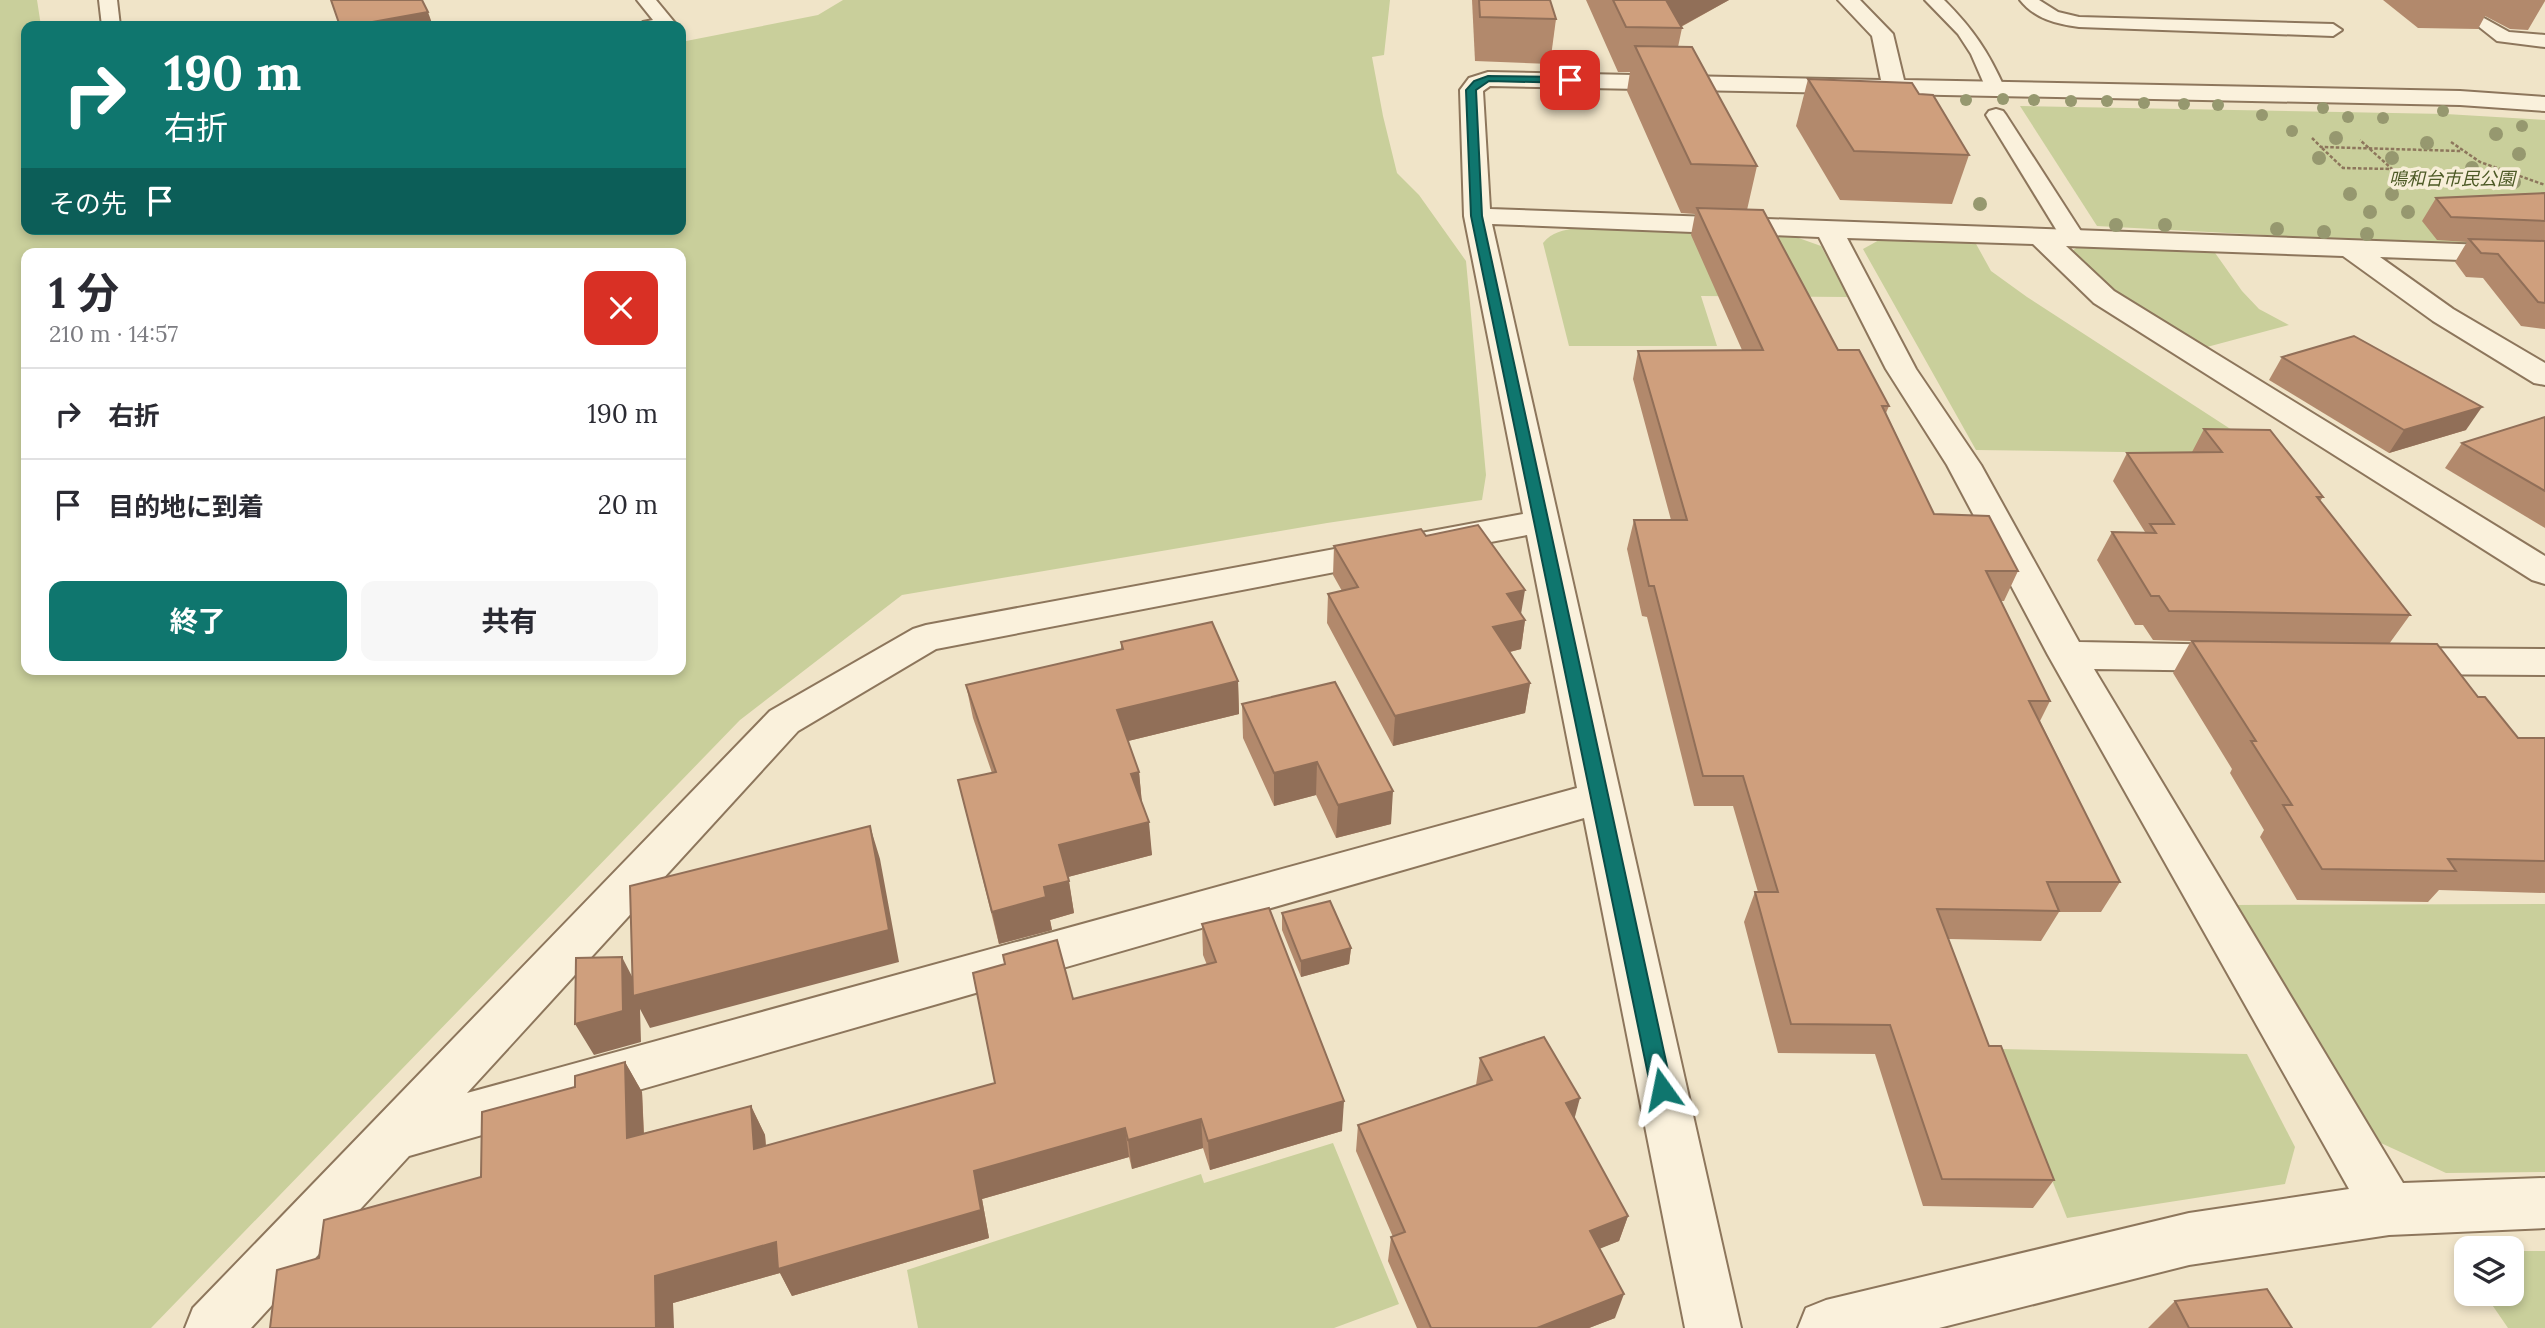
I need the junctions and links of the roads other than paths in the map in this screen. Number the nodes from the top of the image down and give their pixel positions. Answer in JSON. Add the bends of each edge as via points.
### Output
{"nodes":[{"id":1,"x":108,"y":0,"type":"edge"},
{"id":2,"x":646,"y":0,"type":"edge"},
{"id":3,"x":1848,"y":0,"type":"edge"},
{"id":4,"x":1934,"y":0,"type":"edge"},
{"id":5,"x":2029,"y":0,"type":"edge"},
{"id":6,"x":110,"y":21,"type":"edge"},
{"id":7,"x":664,"y":21,"type":"edge"},
{"id":8,"x":2482,"y":22,"type":"dead end"},
{"id":9,"x":2333,"y":30,"type":"dead end"},
{"id":10,"x":2545,"y":41,"type":"edge"},
{"id":11,"x":1894,"y":86,"type":"junction"},
{"id":12,"x":1995,"y":89,"type":"junction"},
{"id":13,"x":2545,"y":104,"type":"edge"},
{"id":14,"x":1996,"y":115,"type":"dead end"},
{"id":15,"x":1477,"y":216,"type":"junction"},
{"id":16,"x":1829,"y":229,"type":"junction"},
{"id":17,"x":2042,"y":238,"type":"junction"},
{"id":18,"x":2074,"y":239,"type":"junction"},
{"id":19,"x":2351,"y":249,"type":"junction"},
{"id":20,"x":2545,"y":256,"type":"edge"},
{"id":21,"x":2545,"y":376,"type":"edge"},
{"id":22,"x":1540,"y":522,"type":"junction"},
{"id":23,"x":2545,"y":572,"type":"edge"},
{"id":24,"x":2067,"y":655,"type":"junction"},
{"id":25,"x":2273,"y":658,"type":"edge"},
{"id":26,"x":2356,"y":660,"type":"edge"},
{"id":27,"x":2545,"y":662,"type":"edge"},
{"id":28,"x":1599,"y":797,"type":"junction"},
{"id":29,"x":392,"y":1137,"type":"junction"},
{"id":30,"x":2545,"y":1203,"type":"edge"},
{"id":31,"x":2389,"y":1209,"type":"junction"},
{"id":32,"x":213,"y":1328,"type":"edge"},
{"id":33,"x":1713,"y":1328,"type":"edge"},
{"id":34,"x":1826,"y":1328,"type":"edge"}],
"edges":[{"from":1,"to":6,"type":"lane"},
{"from":2,"to":7,"type":"lane"},
{"from":3,"to":11,"type":"street","via":[[1882,34]]},
{"from":4,"to":12,"type":"lane","via":[[1965,31]]},
{"from":5,"to":9,"type":"lane","via":[[2040,13],[2079,22]]},
{"from":8,"to":10,"type":"lane","via":[[2504,37]]},
{"from":11,"to":12,"type":"street"},
{"from":11,"to":15,"type":"street","via":[[1488,79],[1471,90]]},
{"from":12,"to":13,"type":"street","via":[[2460,98]]},
{"from":14,"to":18,"type":"lane"},
{"from":15,"to":16,"type":"street"},
{"from":15,"to":22,"type":"street"},
{"from":16,"to":17,"type":"street"},
{"from":16,"to":24,"type":"street","via":[[1901,369],[1964,466]]},
{"from":17,"to":18,"type":"street"},
{"from":17,"to":23,"type":"street","via":[[2104,297]]},
{"from":18,"to":19,"type":"street"},
{"from":19,"to":20,"type":"street"},
{"from":19,"to":21,"type":"street","via":[[2443,315]]},
{"from":22,"to":28,"type":"street"},
{"from":22,"to":29,"type":"street","via":[[926,638],[784,721]]},
{"from":24,"to":25,"type":"street"},
{"from":24,"to":31,"type":"street"},
{"from":26,"to":27,"type":"street"},
{"from":28,"to":29,"type":"street"},
{"from":28,"to":33,"type":"street"},
{"from":29,"to":32,"type":"street"},
{"from":30,"to":31,"type":"street"},
{"from":31,"to":34,"type":"street","via":[[2189,1239]]}]}
